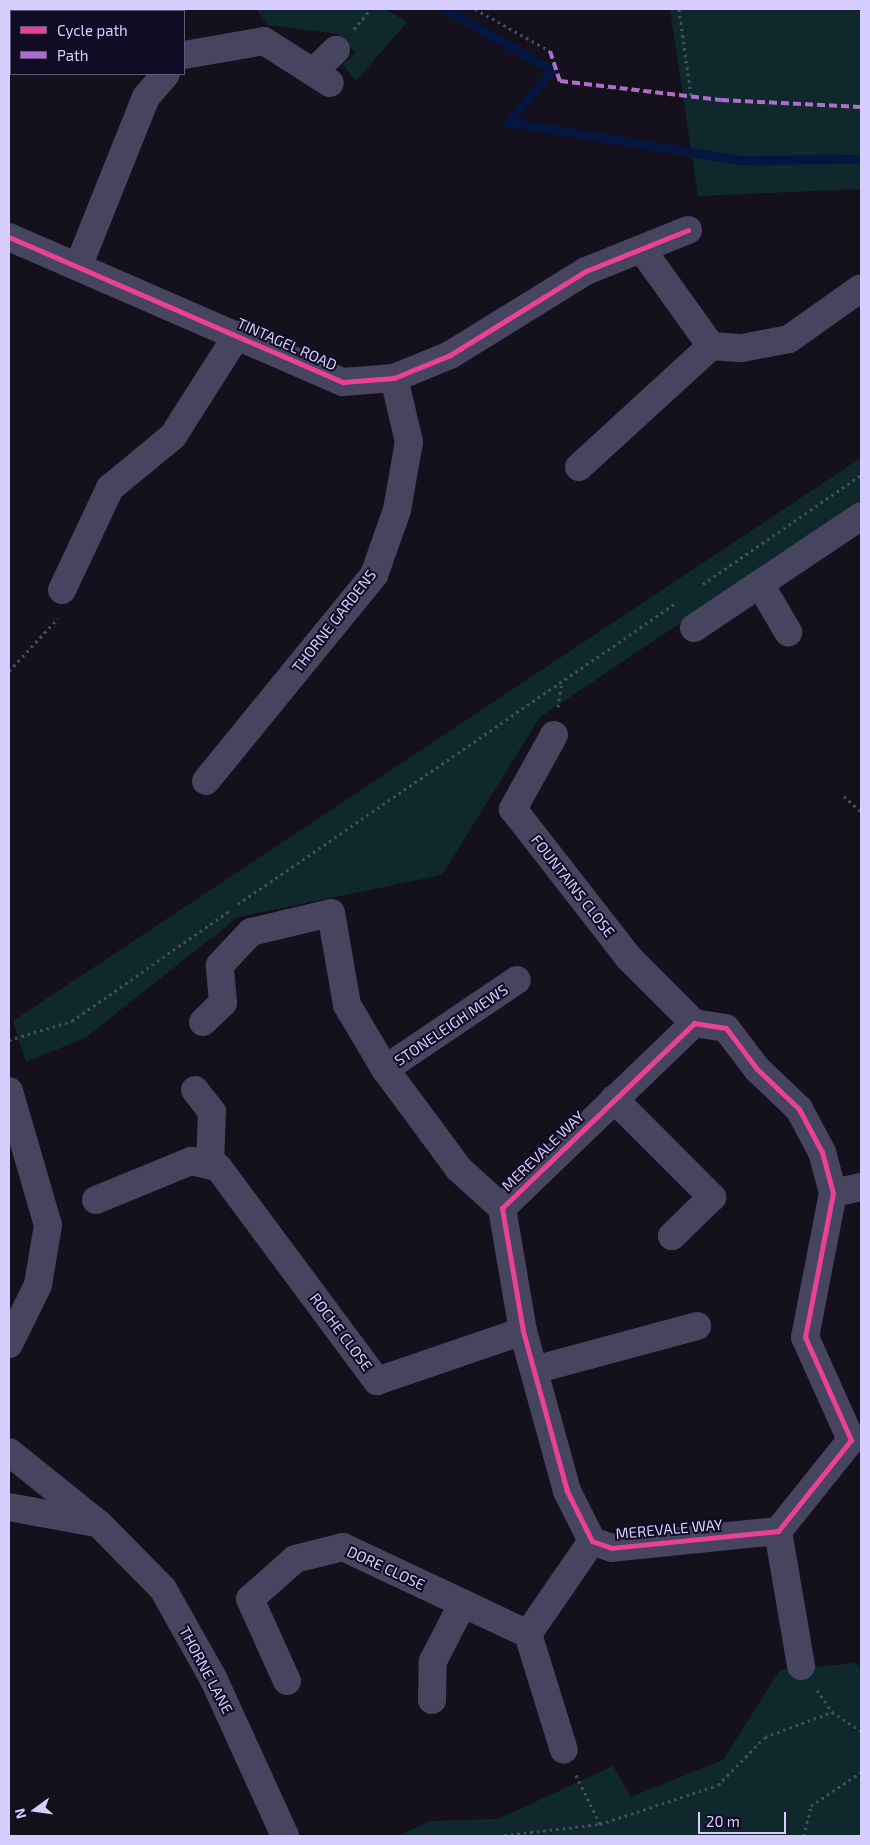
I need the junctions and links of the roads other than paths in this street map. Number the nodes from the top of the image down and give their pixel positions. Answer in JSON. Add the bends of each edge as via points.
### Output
{"nodes":[{"id":1,"x":336,"y":50,"type":"dead end"},
{"id":2,"x":185,"y":55,"type":"edge"},
{"id":3,"x":165,"y":75,"type":"edge"},
{"id":4,"x":688,"y":230,"type":"dead end"},
{"id":5,"x":9,"y":237,"type":"edge"},
{"id":6,"x":643,"y":251,"type":"junction"},
{"id":7,"x":78,"y":267,"type":"junction"},
{"id":8,"x":861,"y":288,"type":"edge"},
{"id":9,"x":237,"y":335,"type":"junction"},
{"id":10,"x":711,"y":346,"type":"junction"},
{"id":11,"x":394,"y":378,"type":"junction"},
{"id":12,"x":580,"y":467,"type":"dead end"},
{"id":13,"x":861,"y":516,"type":"edge"},
{"id":14,"x":760,"y":584,"type":"junction"},
{"id":15,"x":62,"y":590,"type":"road end"},
{"id":16,"x":694,"y":628,"type":"dead end"},
{"id":17,"x":788,"y":632,"type":"dead end"},
{"id":18,"x":554,"y":735,"type":"dead end"},
{"id":19,"x":206,"y":780,"type":"dead end"},
{"id":20,"x":518,"y":980,"type":"dead end"},
{"id":21,"x":203,"y":1022,"type":"dead end"},
{"id":22,"x":694,"y":1023,"type":"junction"},
{"id":23,"x":385,"y":1069,"type":"junction"},
{"id":24,"x":195,"y":1090,"type":"dead end"},
{"id":25,"x":9,"y":1091,"type":"edge"},
{"id":26,"x":614,"y":1099,"type":"junction"},
{"id":27,"x":210,"y":1165,"type":"junction"},
{"id":28,"x":861,"y":1187,"type":"edge"},
{"id":29,"x":833,"y":1193,"type":"junction"},
{"id":30,"x":96,"y":1200,"type":"dead end"},
{"id":31,"x":502,"y":1208,"type":"junction"},
{"id":32,"x":672,"y":1236,"type":"dead end"},
{"id":33,"x":38,"y":1285,"type":"junction"},
{"id":34,"x":9,"y":1313,"type":"edge"},
{"id":35,"x":698,"y":1326,"type":"dead end"},
{"id":36,"x":523,"y":1331,"type":"junction"},
{"id":37,"x":9,"y":1344,"type":"edge"},
{"id":38,"x":534,"y":1370,"type":"junction"},
{"id":39,"x":856,"y":1440,"type":"edge"},
{"id":40,"x":9,"y":1452,"type":"edge"},
{"id":41,"x":9,"y":1507,"type":"edge"},
{"id":42,"x":99,"y":1524,"type":"junction"},
{"id":43,"x":778,"y":1531,"type":"junction"},
{"id":44,"x":592,"y":1541,"type":"junction"},
{"id":45,"x":463,"y":1603,"type":"junction"},
{"id":46,"x":528,"y":1634,"type":"junction"},
{"id":47,"x":801,"y":1666,"type":"dead end"},
{"id":48,"x":287,"y":1681,"type":"dead end"},
{"id":49,"x":432,"y":1700,"type":"dead end"},
{"id":50,"x":564,"y":1750,"type":"road end"},
{"id":51,"x":285,"y":1836,"type":"edge"}],
"edges":[{"from":1,"to":2,"type":"street","via":[[321,77],[264,41]]},
{"from":3,"to":7,"type":"street","via":[[146,97]]},
{"from":4,"to":6,"type":"street","name":"TINTAGEL ROAD"},
{"from":5,"to":7,"type":"street","name":"TINTAGEL ROAD"},
{"from":6,"to":10,"type":"street"},
{"from":6,"to":11,"type":"street","name":"TINTAGEL ROAD","via":[[586,271],[450,355]]},
{"from":7,"to":9,"type":"street","name":"TINTAGEL ROAD"},
{"from":8,"to":10,"type":"street","via":[[789,339],[742,348]]},
{"from":9,"to":11,"type":"street","name":"TINTAGEL ROAD","via":[[343,382]]},
{"from":9,"to":15,"type":"street","name":"TINTAGEL ROAD","via":[[173,436],[110,488]]},
{"from":10,"to":12,"type":"street"},
{"from":11,"to":19,"type":"street","name":"THORNE GARDENS","via":[[409,442],[397,510],[374,575]]},
{"from":13,"to":14,"type":"street"},
{"from":14,"to":16,"type":"street"},
{"from":14,"to":17,"type":"street"},
{"from":18,"to":22,"type":"street","name":"FOUNTAINS CLOSE","via":[[512,809],[629,958]]},
{"from":20,"to":23,"type":"street","name":"STONELEIGH MEWS"},
{"from":21,"to":23,"type":"street","name":"STONELEIGH MEWS","via":[[223,1004],[220,965],[251,932],[331,913],[347,1005]]},
{"from":22,"to":26,"type":"street","name":"MEREVALE WAY"},
{"from":22,"to":29,"type":"street","via":[[726,1028],[757,1069],[799,1109],[819,1144]]},
{"from":23,"to":31,"type":"street","name":"STONELEIGH MEWS","via":[[459,1169]]},
{"from":24,"to":27,"type":"street","via":[[212,1112]]},
{"from":25,"to":33,"type":"street","via":[[48,1225]]},
{"from":26,"to":31,"type":"street","name":"MEREVALE WAY"},
{"from":26,"to":32,"type":"street","via":[[712,1197]]},
{"from":27,"to":30,"type":"street","via":[[191,1161]]},
{"from":27,"to":36,"type":"street","name":"ROCHE CLOSE","via":[[218,1167],[378,1380]]},
{"from":28,"to":29,"type":"street"},
{"from":29,"to":39,"type":"street","via":[[806,1337]]},
{"from":31,"to":36,"type":"street","name":"MEREVALE WAY"},
{"from":33,"to":34,"type":"street"},
{"from":33,"to":37,"type":"street"},
{"from":35,"to":38,"type":"street"},
{"from":36,"to":38,"type":"street","name":"MEREVALE WAY"},
{"from":38,"to":44,"type":"street","name":"MEREVALE WAY","via":[[567,1491]]},
{"from":39,"to":43,"type":"street"},
{"from":40,"to":42,"type":"street","name":"THORNE LANE"},
{"from":41,"to":42,"type":"street"},
{"from":42,"to":51,"type":"street","name":"THORNE LANE","via":[[162,1590],[214,1680]]},
{"from":43,"to":44,"type":"street","name":"MEREVALE WAY","via":[[612,1548]]},
{"from":43,"to":47,"type":"street"},
{"from":44,"to":46,"type":"street"},
{"from":45,"to":46,"type":"street","name":"DORE CLOSE"},
{"from":45,"to":48,"type":"street","name":"DORE CLOSE","via":[[343,1547],[295,1559],[250,1599]]},
{"from":45,"to":49,"type":"street","via":[[433,1660]]},
{"from":46,"to":50,"type":"street"}]}
